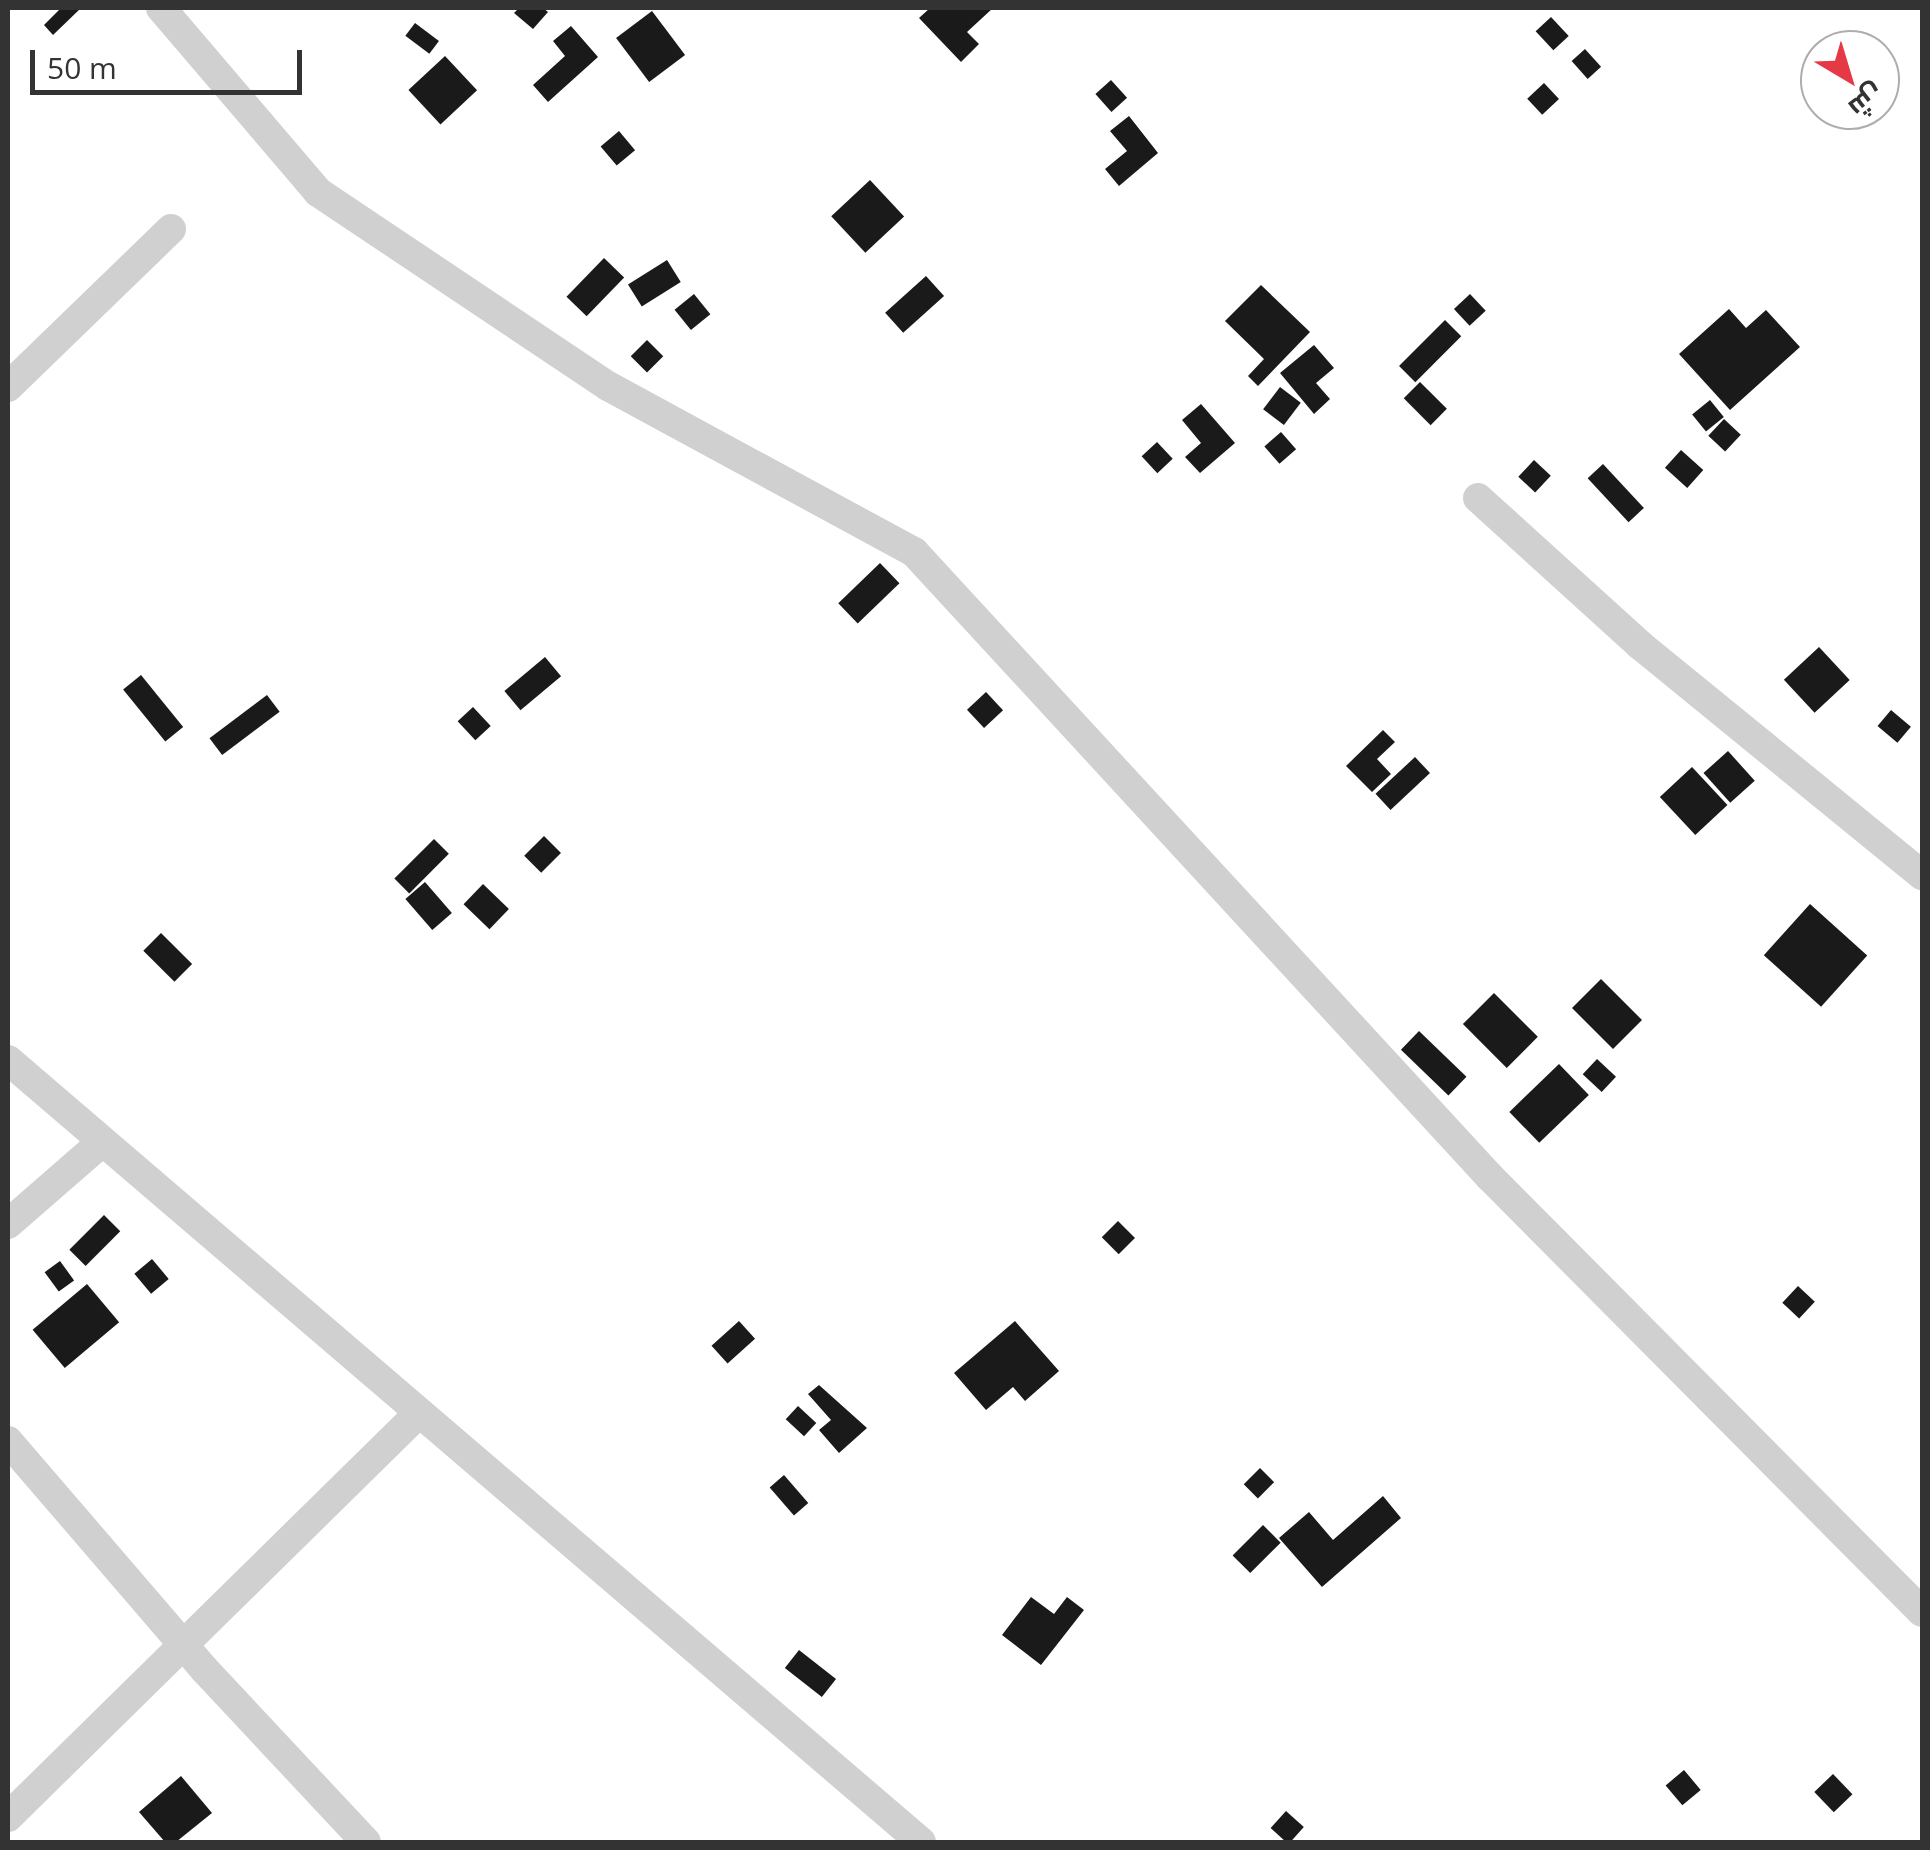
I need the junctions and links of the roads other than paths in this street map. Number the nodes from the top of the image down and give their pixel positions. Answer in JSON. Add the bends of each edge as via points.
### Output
{"nodes":[{"id":1,"x":160,"y":8,"type":"edge"},
{"id":2,"x":171,"y":229,"type":"dead end"},
{"id":3,"x":8,"y":387,"type":"edge"},
{"id":4,"x":1478,"y":498,"type":"dead end"},
{"id":5,"x":1922,"y":874,"type":"edge"},
{"id":6,"x":8,"y":1060,"type":"edge"},
{"id":7,"x":102,"y":1142,"type":"junction"},
{"id":8,"x":8,"y":1224,"type":"edge"},
{"id":9,"x":418,"y":1414,"type":"junction"},
{"id":10,"x":8,"y":1441,"type":"edge"},
{"id":11,"x":1922,"y":1612,"type":"edge"},
{"id":12,"x":185,"y":1647,"type":"junction"},
{"id":13,"x":14,"y":1797,"type":"edge"},
{"id":14,"x":366,"y":1842,"type":"edge"},
{"id":15,"x":921,"y":1842,"type":"edge"}],
"edges":[{"from":1,"to":11,"type":"street","via":[[318,192],[608,386],[914,552],[1489,1176]]},
{"from":2,"to":3,"type":"street"},
{"from":4,"to":5,"type":"street","via":[[1640,645]]},
{"from":6,"to":7,"type":"street"},
{"from":7,"to":8,"type":"street"},
{"from":7,"to":9,"type":"street"},
{"from":9,"to":12,"type":"street"},
{"from":9,"to":15,"type":"street"},
{"from":10,"to":12,"type":"street"},
{"from":12,"to":13,"type":"street"},
{"from":12,"to":14,"type":"street"}]}
